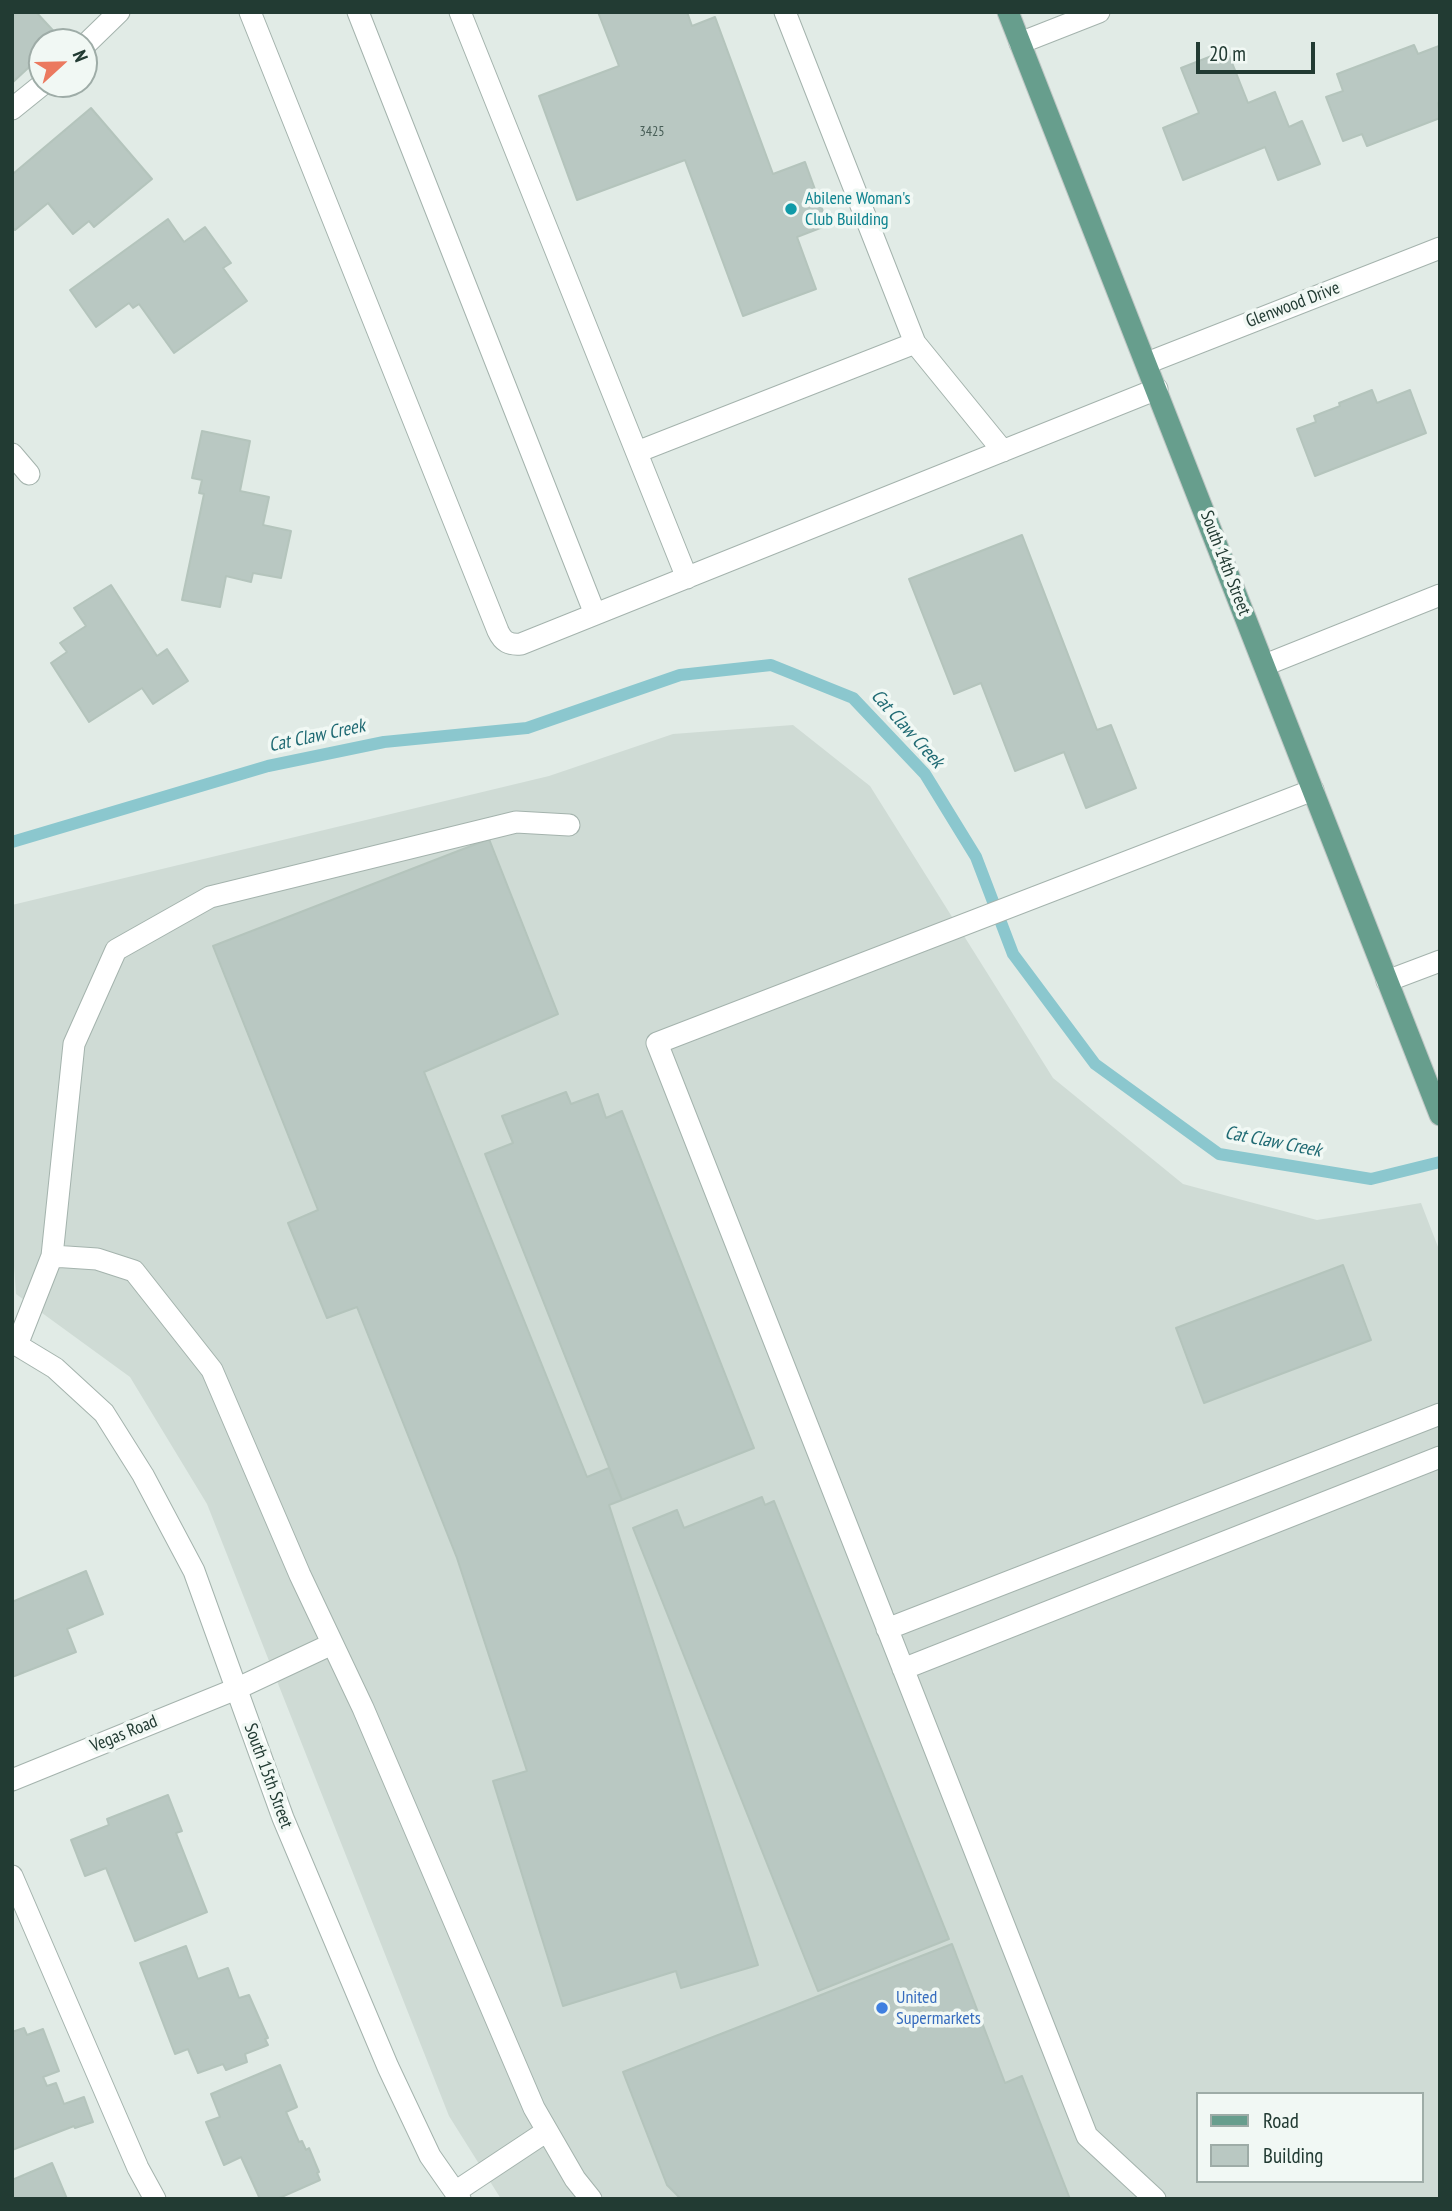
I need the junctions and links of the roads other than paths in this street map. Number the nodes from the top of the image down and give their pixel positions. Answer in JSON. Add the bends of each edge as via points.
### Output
{"nodes":[{"id":1,"x":119,"y":12,"type":"edge"},
{"id":2,"x":250,"y":12,"type":"edge"},
{"id":3,"x":358,"y":12,"type":"edge"},
{"id":4,"x":460,"y":12,"type":"edge"},
{"id":5,"x":785,"y":12,"type":"edge"},
{"id":6,"x":1008,"y":12,"type":"edge"},
{"id":7,"x":1099,"y":12,"type":"edge"},
{"id":8,"x":98,"y":32,"type":"edge"},
{"id":9,"x":1020,"y":43,"type":"junction"},
{"id":10,"x":28,"y":96,"type":"edge"},
{"id":11,"x":12,"y":109,"type":"edge"},
{"id":12,"x":1440,"y":248,"type":"edge"},
{"id":13,"x":915,"y":343,"type":"junction"},
{"id":14,"x":1147,"y":363,"type":"junction"},
{"id":15,"x":1157,"y":389,"type":"junction"},
{"id":16,"x":1003,"y":451,"type":"junction"},
{"id":17,"x":637,"y":452,"type":"junction"},
{"id":18,"x":12,"y":454,"type":"edge"},
{"id":19,"x":29,"y":474,"type":"dead end"},
{"id":20,"x":687,"y":578,"type":"junction"},
{"id":21,"x":1440,"y":595,"type":"edge"},
{"id":22,"x":595,"y":614,"type":"junction"},
{"id":23,"x":1265,"y":665,"type":"junction"},
{"id":24,"x":1313,"y":790,"type":"junction"},
{"id":25,"x":569,"y":825,"type":"dead end"},
{"id":26,"x":1440,"y":961,"type":"edge"},
{"id":27,"x":1387,"y":981,"type":"junction"},
{"id":28,"x":1436,"y":1106,"type":"edge"},
{"id":29,"x":52,"y":1256,"type":"junction"},
{"id":30,"x":15,"y":1344,"type":"edge"},
{"id":31,"x":1440,"y":1414,"type":"edge"},
{"id":32,"x":1440,"y":1457,"type":"edge"},
{"id":33,"x":887,"y":1629,"type":"junction"},
{"id":34,"x":332,"y":1644,"type":"junction"},
{"id":35,"x":903,"y":1669,"type":"junction"},
{"id":36,"x":236,"y":1689,"type":"junction"},
{"id":37,"x":12,"y":1780,"type":"edge"},
{"id":38,"x":12,"y":1876,"type":"edge"},
{"id":39,"x":547,"y":2131,"type":"junction"},
{"id":40,"x":458,"y":2195,"type":"edge"},
{"id":41,"x":155,"y":2199,"type":"edge"},
{"id":42,"x":591,"y":2199,"type":"edge"},
{"id":43,"x":1155,"y":2199,"type":"edge"}],
"edges":[{"from":1,"to":8,"type":"street"},
{"from":2,"to":22,"type":"street","via":[[502,639],[511,645],[521,644]]},
{"from":3,"to":22,"type":"street"},
{"from":4,"to":17,"type":"street"},
{"from":5,"to":13,"type":"street"},
{"from":6,"to":9,"type":"main road","name":"South 14th Street"},
{"from":7,"to":9,"type":"street"},
{"from":9,"to":14,"type":"main road","name":"South 14th Street"},
{"from":10,"to":11,"type":"street"},
{"from":12,"to":14,"type":"street","name":"Glenwood Drive"},
{"from":13,"to":16,"type":"street"},
{"from":13,"to":17,"type":"street"},
{"from":14,"to":15,"type":"main road","name":"South 14th Street"},
{"from":15,"to":16,"type":"street"},
{"from":15,"to":23,"type":"main road","name":"South 14th Street"},
{"from":16,"to":20,"type":"street"},
{"from":17,"to":20,"type":"street"},
{"from":18,"to":19,"type":"street"},
{"from":20,"to":22,"type":"street"},
{"from":21,"to":23,"type":"street"},
{"from":23,"to":24,"type":"main road","name":"South 14th Street"},
{"from":24,"to":27,"type":"main road","name":"South 14th Street"},
{"from":24,"to":33,"type":"street","via":[[657,1043]]},
{"from":25,"to":29,"type":"street","via":[[516,822],[210,897],[116,950],[74,1044]]},
{"from":26,"to":27,"type":"street"},
{"from":27,"to":28,"type":"main road","name":"South 14th Street"},
{"from":29,"to":30,"type":"street"},
{"from":29,"to":34,"type":"street","via":[[97,1259],[134,1271],[212,1370]]},
{"from":30,"to":36,"type":"street","name":"South 15th Street","via":[[55,1368],[103,1413],[144,1475],[194,1571]]},
{"from":31,"to":33,"type":"street"},
{"from":32,"to":35,"type":"street"},
{"from":33,"to":35,"type":"street"},
{"from":34,"to":36,"type":"street","name":"Vegas Road"},
{"from":34,"to":39,"type":"street"},
{"from":35,"to":43,"type":"street","via":[[1087,2136]]},
{"from":36,"to":37,"type":"street","name":"Vegas Road"},
{"from":36,"to":40,"type":"street","name":"South 15th Street","via":[[283,1818],[388,2067],[430,2156]]},
{"from":38,"to":41,"type":"street"},
{"from":39,"to":40,"type":"street"},
{"from":39,"to":42,"type":"street"}]}
